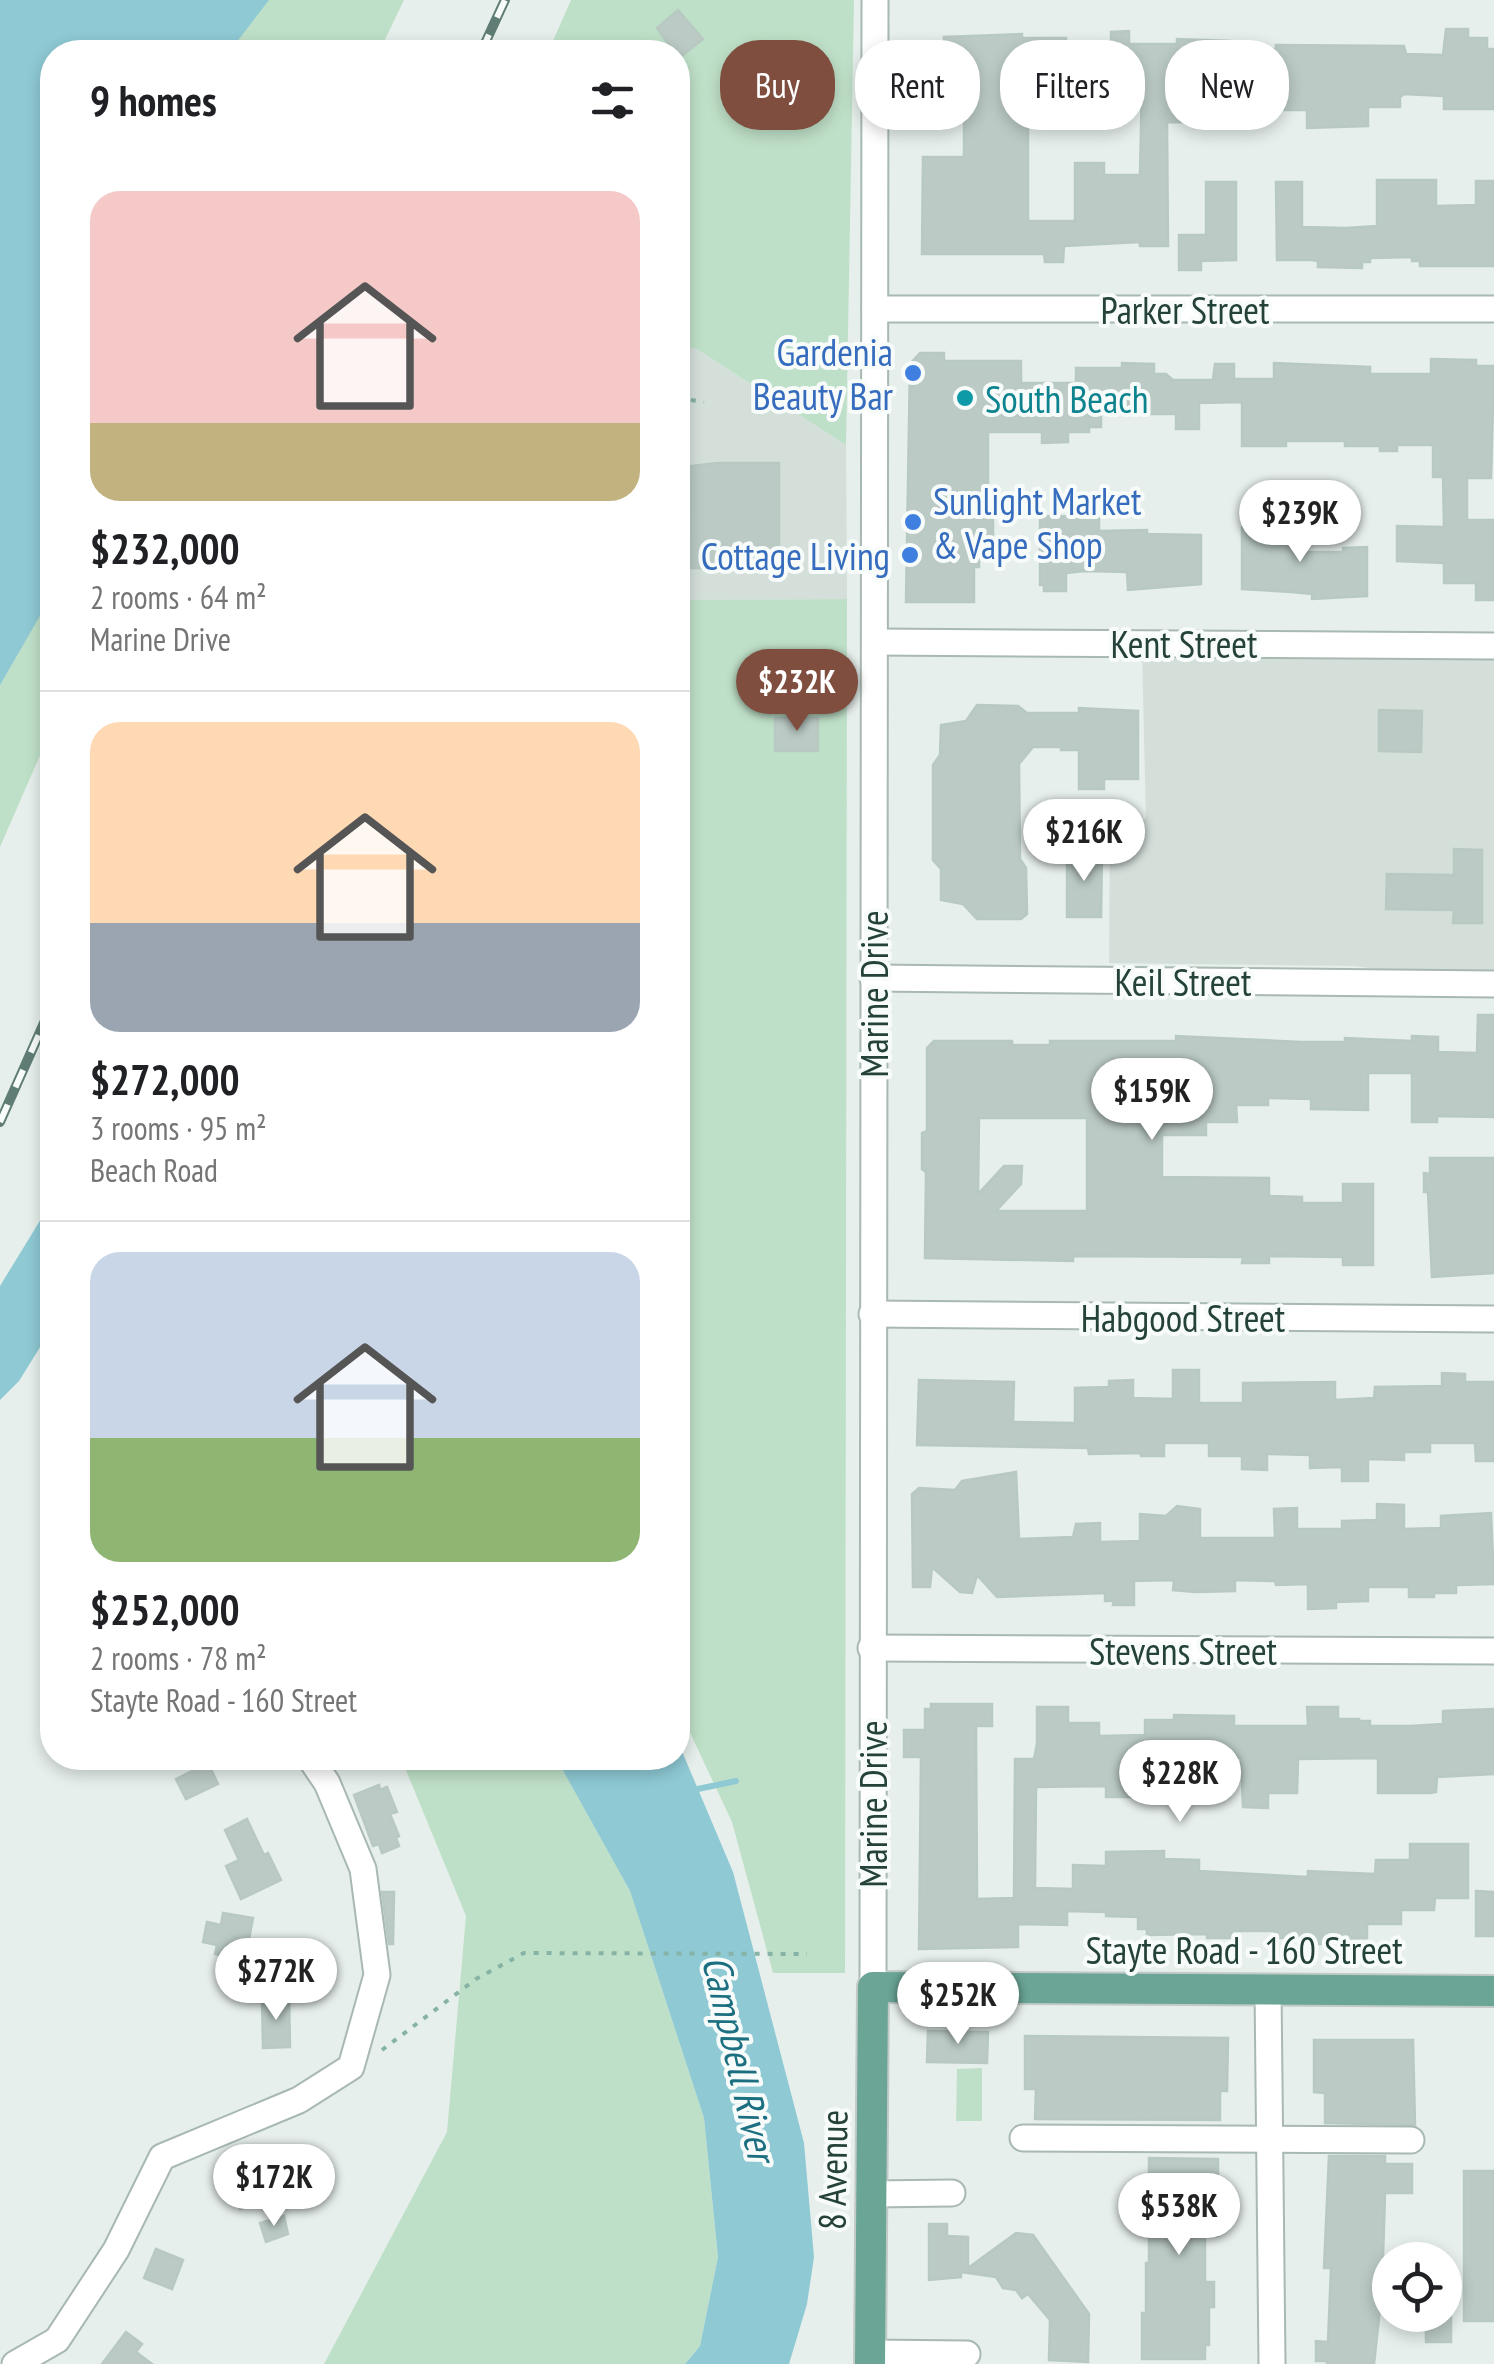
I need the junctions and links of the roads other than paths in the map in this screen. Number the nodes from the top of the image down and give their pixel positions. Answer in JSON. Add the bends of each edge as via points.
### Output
{"nodes":[{"id":1,"x":876,"y":0,"type":"edge"},
{"id":2,"x":876,"y":309,"type":"junction"},
{"id":3,"x":1494,"y":309,"type":"edge"},
{"id":4,"x":875,"y":642,"type":"junction"},
{"id":5,"x":1494,"y":646,"type":"edge"},
{"id":6,"x":873,"y":978,"type":"junction"},
{"id":7,"x":1494,"y":984,"type":"edge"},
{"id":8,"x":872,"y":1314,"type":"junction"},
{"id":9,"x":1494,"y":1320,"type":"edge"},
{"id":10,"x":872,"y":1648,"type":"junction"},
{"id":11,"x":1494,"y":1651,"type":"edge"},
{"id":12,"x":318,"y":1770,"type":"edge"},
{"id":13,"x":872,"y":1987,"type":"junction"},
{"id":14,"x":1268,"y":1988,"type":"junction"},
{"id":15,"x":1494,"y":1991,"type":"edge"},
{"id":16,"x":1023,"y":2138,"type":"dead end"},
{"id":17,"x":1268,"y":2138,"type":"junction"},
{"id":18,"x":1411,"y":2140,"type":"dead end"},
{"id":19,"x":952,"y":2193,"type":"dead end"},
{"id":20,"x":872,"y":2194,"type":"junction"},
{"id":21,"x":967,"y":2354,"type":"dead end"},
{"id":22,"x":870,"y":2359,"type":"edge"},
{"id":23,"x":15,"y":2364,"type":"edge"},
{"id":24,"x":1272,"y":2364,"type":"edge"}],
"edges":[{"from":1,"to":2,"type":"street","name":"Marine Drive"},
{"from":2,"to":3,"type":"street","name":"Parker Street"},
{"from":2,"to":4,"type":"street","name":"Marine Drive"},
{"from":4,"to":5,"type":"street","name":"Kent Street"},
{"from":4,"to":6,"type":"street","name":"Marine Drive"},
{"from":6,"to":7,"type":"street","name":"Keil Street"},
{"from":6,"to":8,"type":"street","name":"Marine Drive"},
{"from":8,"to":9,"type":"street","name":"Habgood Street"},
{"from":8,"to":10,"type":"street","name":"Marine Drive"},
{"from":10,"to":11,"type":"street","name":"Stevens Street"},
{"from":10,"to":13,"type":"street","name":"Marine Drive"},
{"from":12,"to":23,"type":"street","via":[[363,1869],[377,1974],[351,2066],[299,2100],[162,2158],[116,2250],[57,2340]]},
{"from":13,"to":14,"type":"main road","name":"Stayte Road - 160 Street"},
{"from":13,"to":20,"type":"main road","name":"8 Avenue"},
{"from":14,"to":15,"type":"main road","name":"Stayte Road - 160 Street"},
{"from":14,"to":17,"type":"street"},
{"from":16,"to":17,"type":"street"},
{"from":17,"to":18,"type":"street"},
{"from":17,"to":24,"type":"street"},
{"from":19,"to":20,"type":"street"},
{"from":20,"to":22,"type":"main road","name":"8 Avenue"},
{"from":21,"to":22,"type":"street","name":"8 Avenue"}]}
